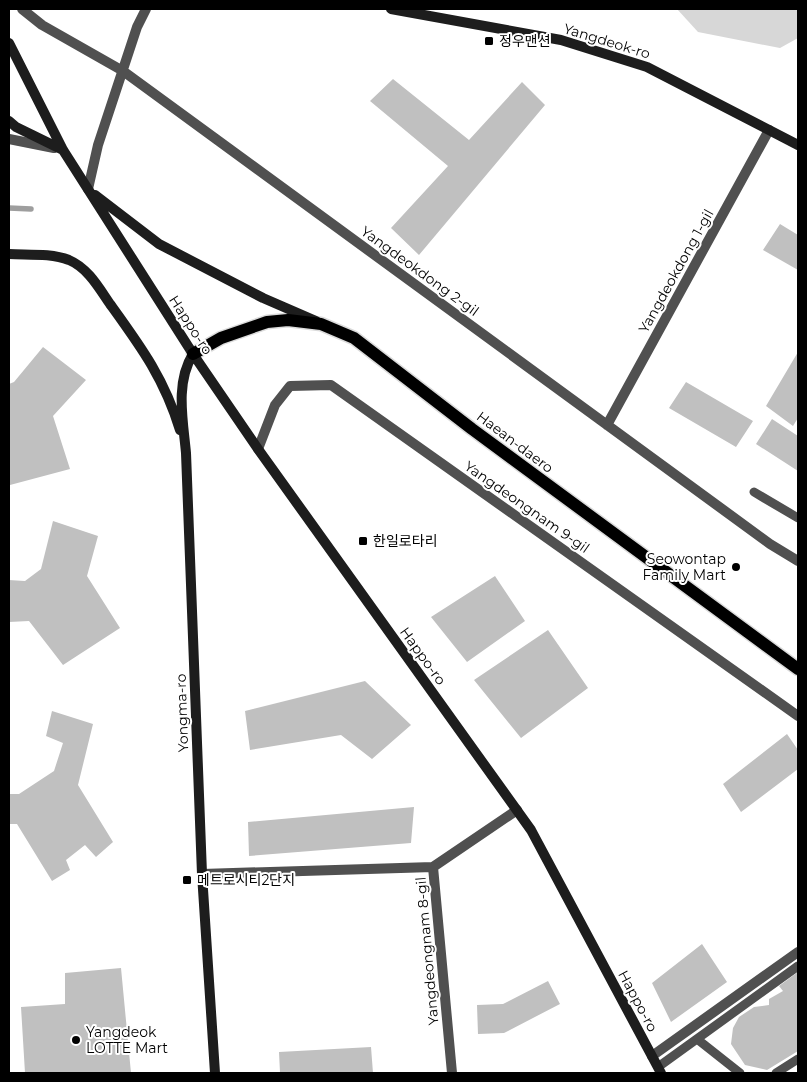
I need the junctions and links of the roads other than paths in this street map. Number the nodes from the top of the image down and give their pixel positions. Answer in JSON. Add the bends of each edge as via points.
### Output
{"nodes":[{"id":1,"x":22,"y":9,"type":"edge"},
{"id":2,"x":146,"y":9,"type":"edge"},
{"id":3,"x":391,"y":9,"type":"edge"},
{"id":4,"x":9,"y":44,"type":"edge"},
{"id":5,"x":123,"y":70,"type":"junction"},
{"id":6,"x":9,"y":122,"type":"edge"},
{"id":7,"x":769,"y":130,"type":"junction"},
{"id":8,"x":9,"y":139,"type":"edge"},
{"id":9,"x":798,"y":145,"type":"edge"},
{"id":10,"x":62,"y":150,"type":"junction"},
{"id":11,"x":88,"y":189,"type":"junction"},
{"id":12,"x":9,"y":254,"type":"edge"},
{"id":13,"x":331,"y":328,"type":"junction"},
{"id":14,"x":193,"y":354,"type":"junction"},
{"id":15,"x":607,"y":425,"type":"junction"},
{"id":16,"x":258,"y":449,"type":"junction"},
{"id":17,"x":186,"y":453,"type":"junction"},
{"id":18,"x":754,"y":492,"type":"dead end"},
{"id":19,"x":798,"y":518,"type":"edge"},
{"id":20,"x":798,"y":561,"type":"edge"},
{"id":21,"x":798,"y":669,"type":"edge"},
{"id":22,"x":798,"y":716,"type":"edge"},
{"id":23,"x":517,"y":810,"type":"junction"},
{"id":24,"x":433,"y":867,"type":"junction"},
{"id":25,"x":202,"y":874,"type":"junction"},
{"id":26,"x":798,"y":952,"type":"edge"},
{"id":27,"x":798,"y":966,"type":"edge"},
{"id":28,"x":697,"y":1039,"type":"junction"},
{"id":29,"x":652,"y":1056,"type":"junction"},
{"id":30,"x":798,"y":1058,"type":"edge"},
{"id":31,"x":660,"y":1070,"type":"edge"},
{"id":32,"x":215,"y":1073,"type":"edge"},
{"id":33,"x":452,"y":1073,"type":"edge"},
{"id":34,"x":740,"y":1073,"type":"edge"},
{"id":35,"x":776,"y":1073,"type":"edge"}],
"edges":[{"from":1,"to":5,"type":"street","name":"Yangdeokdong 2-gil","via":[[42,26]]},
{"from":2,"to":5,"type":"street"},
{"from":3,"to":7,"type":"main road","name":"Yangdeok-ro","via":[[561,40],[648,67]]},
{"from":4,"to":10,"type":"main road","name":"Happo-ro"},
{"from":5,"to":11,"type":"street","via":[[98,145]]},
{"from":5,"to":15,"type":"street","name":"Yangdeokdong 2-gil"},
{"from":6,"to":10,"type":"main road"},
{"from":7,"to":9,"type":"main road","name":"Yangdeok-ro"},
{"from":7,"to":15,"type":"street","name":"Yangdeokdong 1-gil"},
{"from":8,"to":10,"type":"street"},
{"from":10,"to":11,"type":"main road","name":"Happo-ro"},
{"from":11,"to":13,"type":"main road","via":[[160,244],[263,298]]},
{"from":11,"to":14,"type":"main road","name":"Happo-ro"},
{"from":12,"to":17,"type":"main road","via":[[60,258],[74,263],[89,275],[156,371],[175,415]]},
{"from":13,"to":14,"type":"main road","name":"Haean-daero","via":[[297,321],[267,322],[233,333]]},
{"from":13,"to":21,"type":"main road","name":"Haean-daero","via":[[366,346],[472,429]]},
{"from":14,"to":16,"type":"main road","name":"Happo-ro"},
{"from":14,"to":17,"type":"main road","name":"Yongma-ro","via":[[182,385]]},
{"from":15,"to":20,"type":"street","name":"Yangdeokdong 2-gil"},
{"from":16,"to":22,"type":"street","name":"Yangdeongnam 9-gil","via":[[275,404],[290,386],[331,385]]},
{"from":16,"to":23,"type":"main road","name":"Happo-ro"},
{"from":17,"to":25,"type":"main road","name":"Yongma-ro"},
{"from":18,"to":19,"type":"lane"},
{"from":23,"to":24,"type":"street","name":"Yangdeongnam 8-gil"},
{"from":23,"to":29,"type":"main road","name":"Happo-ro","via":[[536,838]]},
{"from":24,"to":25,"type":"street"},
{"from":24,"to":33,"type":"street","name":"Yangdeongnam 8-gil"},
{"from":25,"to":32,"type":"main road","name":"Yongma-ro"},
{"from":26,"to":29,"type":"street"},
{"from":27,"to":28,"type":"lane"},
{"from":28,"to":31,"type":"lane"},
{"from":28,"to":34,"type":"lane"},
{"from":29,"to":31,"type":"main road","name":"Happo-ro"},
{"from":30,"to":35,"type":"lane"}]}
